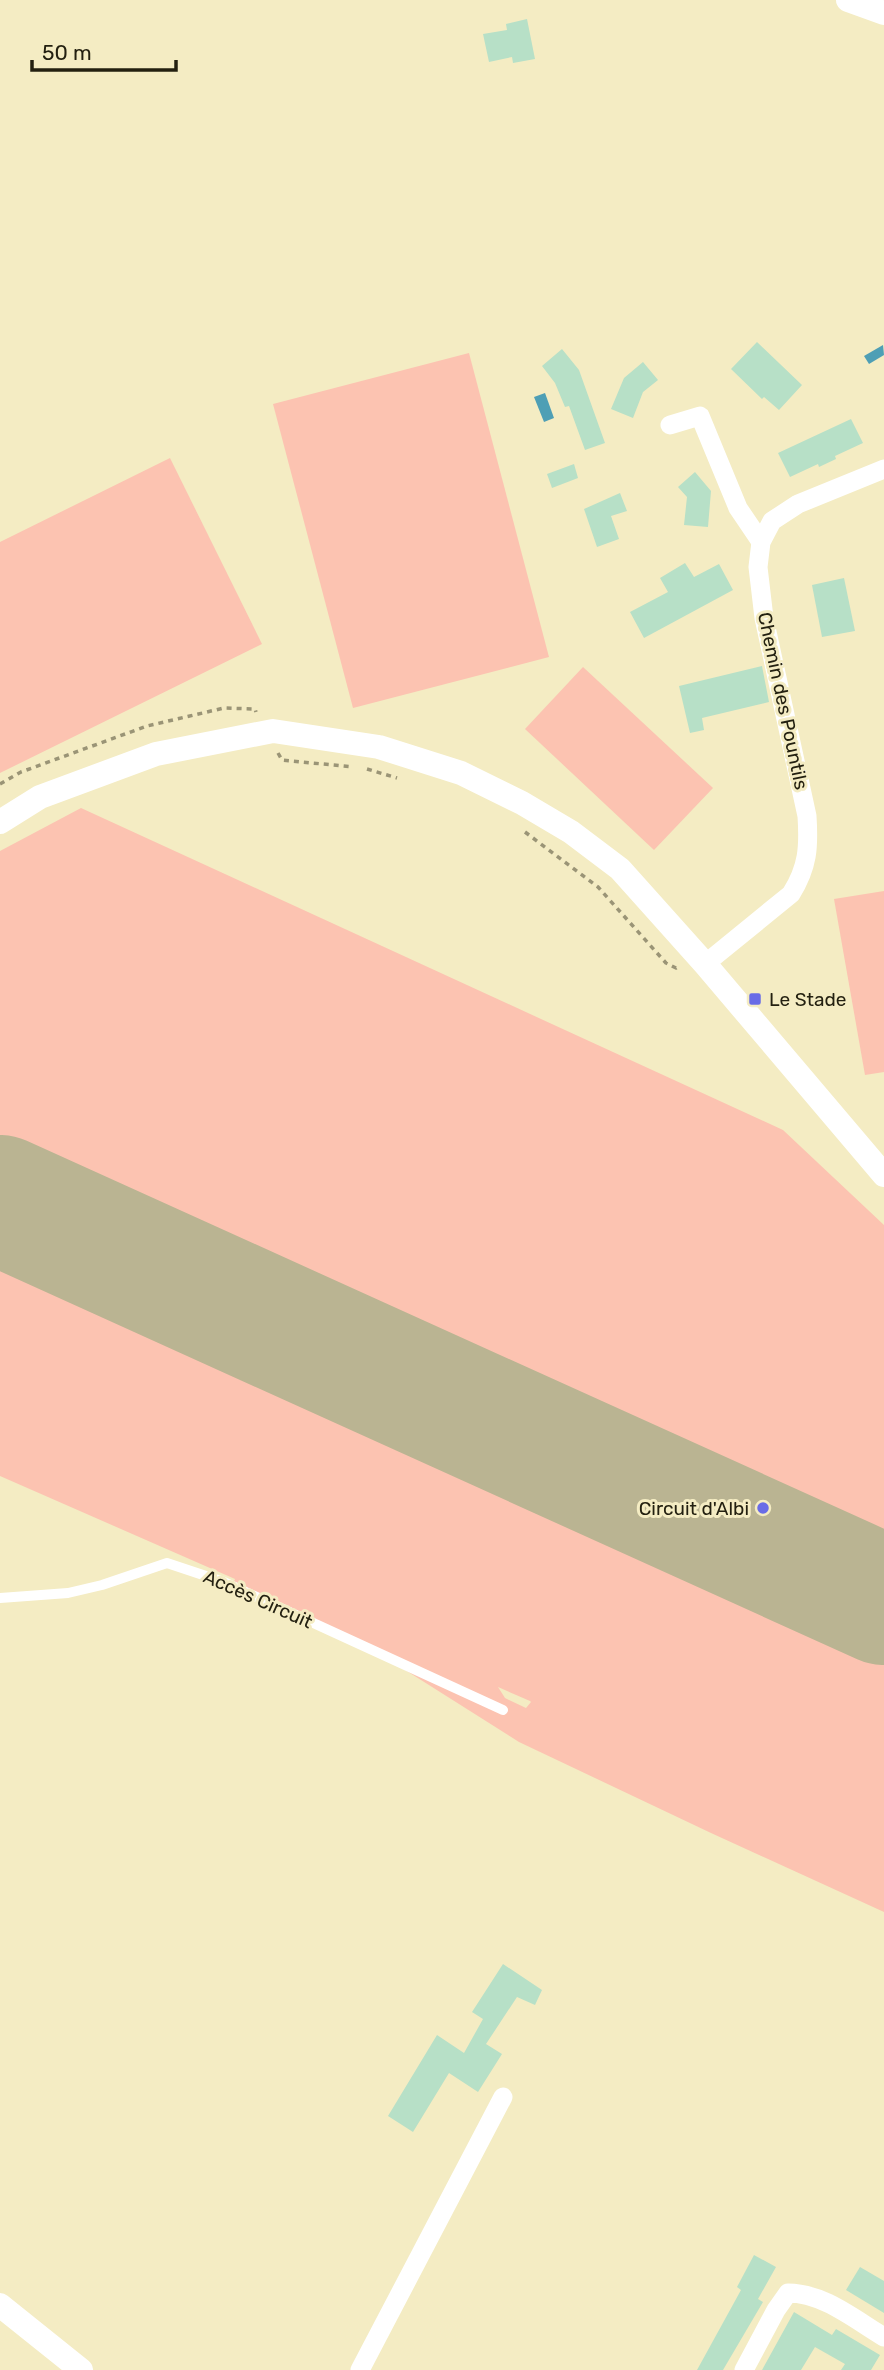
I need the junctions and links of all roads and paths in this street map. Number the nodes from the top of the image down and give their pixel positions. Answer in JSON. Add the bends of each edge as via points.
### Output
{"nodes":[{"id":1,"x":848,"y":0,"type":"edge"},
{"id":2,"x":884,"y":13,"type":"edge"},
{"id":3,"x":670,"y":425,"type":"dead end"},
{"id":4,"x":884,"y":468,"type":"edge"},
{"id":5,"x":761,"y":542,"type":"junction"},
{"id":6,"x":267,"y":733,"type":"junction"},
{"id":7,"x":354,"y":767,"type":"dead end"},
{"id":8,"x":366,"y":768,"type":"dead end"},
{"id":9,"x":402,"y":779,"type":"dead end"},
{"id":10,"x":0,"y":784,"type":"edge"},
{"id":11,"x":0,"y":822,"type":"edge"},
{"id":12,"x":522,"y":830,"type":"dead end"},
{"id":13,"x":701,"y":958,"type":"junction"},
{"id":14,"x":884,"y":1175,"type":"edge"},
{"id":15,"x":0,"y":1598,"type":"edge"},
{"id":16,"x":503,"y":1710,"type":"dead end"},
{"id":17,"x":503,"y":2097,"type":"dead end"},
{"id":18,"x":0,"y":2305,"type":"edge"},
{"id":19,"x":884,"y":2337,"type":"edge"},
{"id":20,"x":80,"y":2370,"type":"edge"},
{"id":21,"x":360,"y":2370,"type":"edge"},
{"id":22,"x":744,"y":2370,"type":"edge"}],
"edges":[{"from":1,"to":2,"type":"street"},
{"from":3,"to":5,"type":"street","via":[[700,416],[738,509]]},
{"from":4,"to":5,"type":"street","via":[[798,504],[772,521]]},
{"from":5,"to":13,"type":"street","name":"Chemin des Pountils","via":[[758,567],[764,618],[810,848],[800,880]]},
{"from":6,"to":7,"type":"path","via":[[282,760]]},
{"from":6,"to":10,"type":"path","via":[[255,709],[224,708],[147,726]]},
{"from":6,"to":11,"type":"street","via":[[156,754],[40,797]]},
{"from":6,"to":13,"type":"street","via":[[379,747],[461,773],[522,803],[620,869]]},
{"from":8,"to":9,"type":"path"},
{"from":12,"to":13,"type":"path","via":[[598,887],[666,963],[676,968]]},
{"from":13,"to":14,"type":"street"},
{"from":15,"to":16,"type":"lane","name":"Accès Circuit","via":[[68,1593],[167,1563],[224,1582]]},
{"from":17,"to":21,"type":"street"},
{"from":18,"to":20,"type":"street"},
{"from":19,"to":22,"type":"street","via":[[818,2298],[788,2293]]}]}
